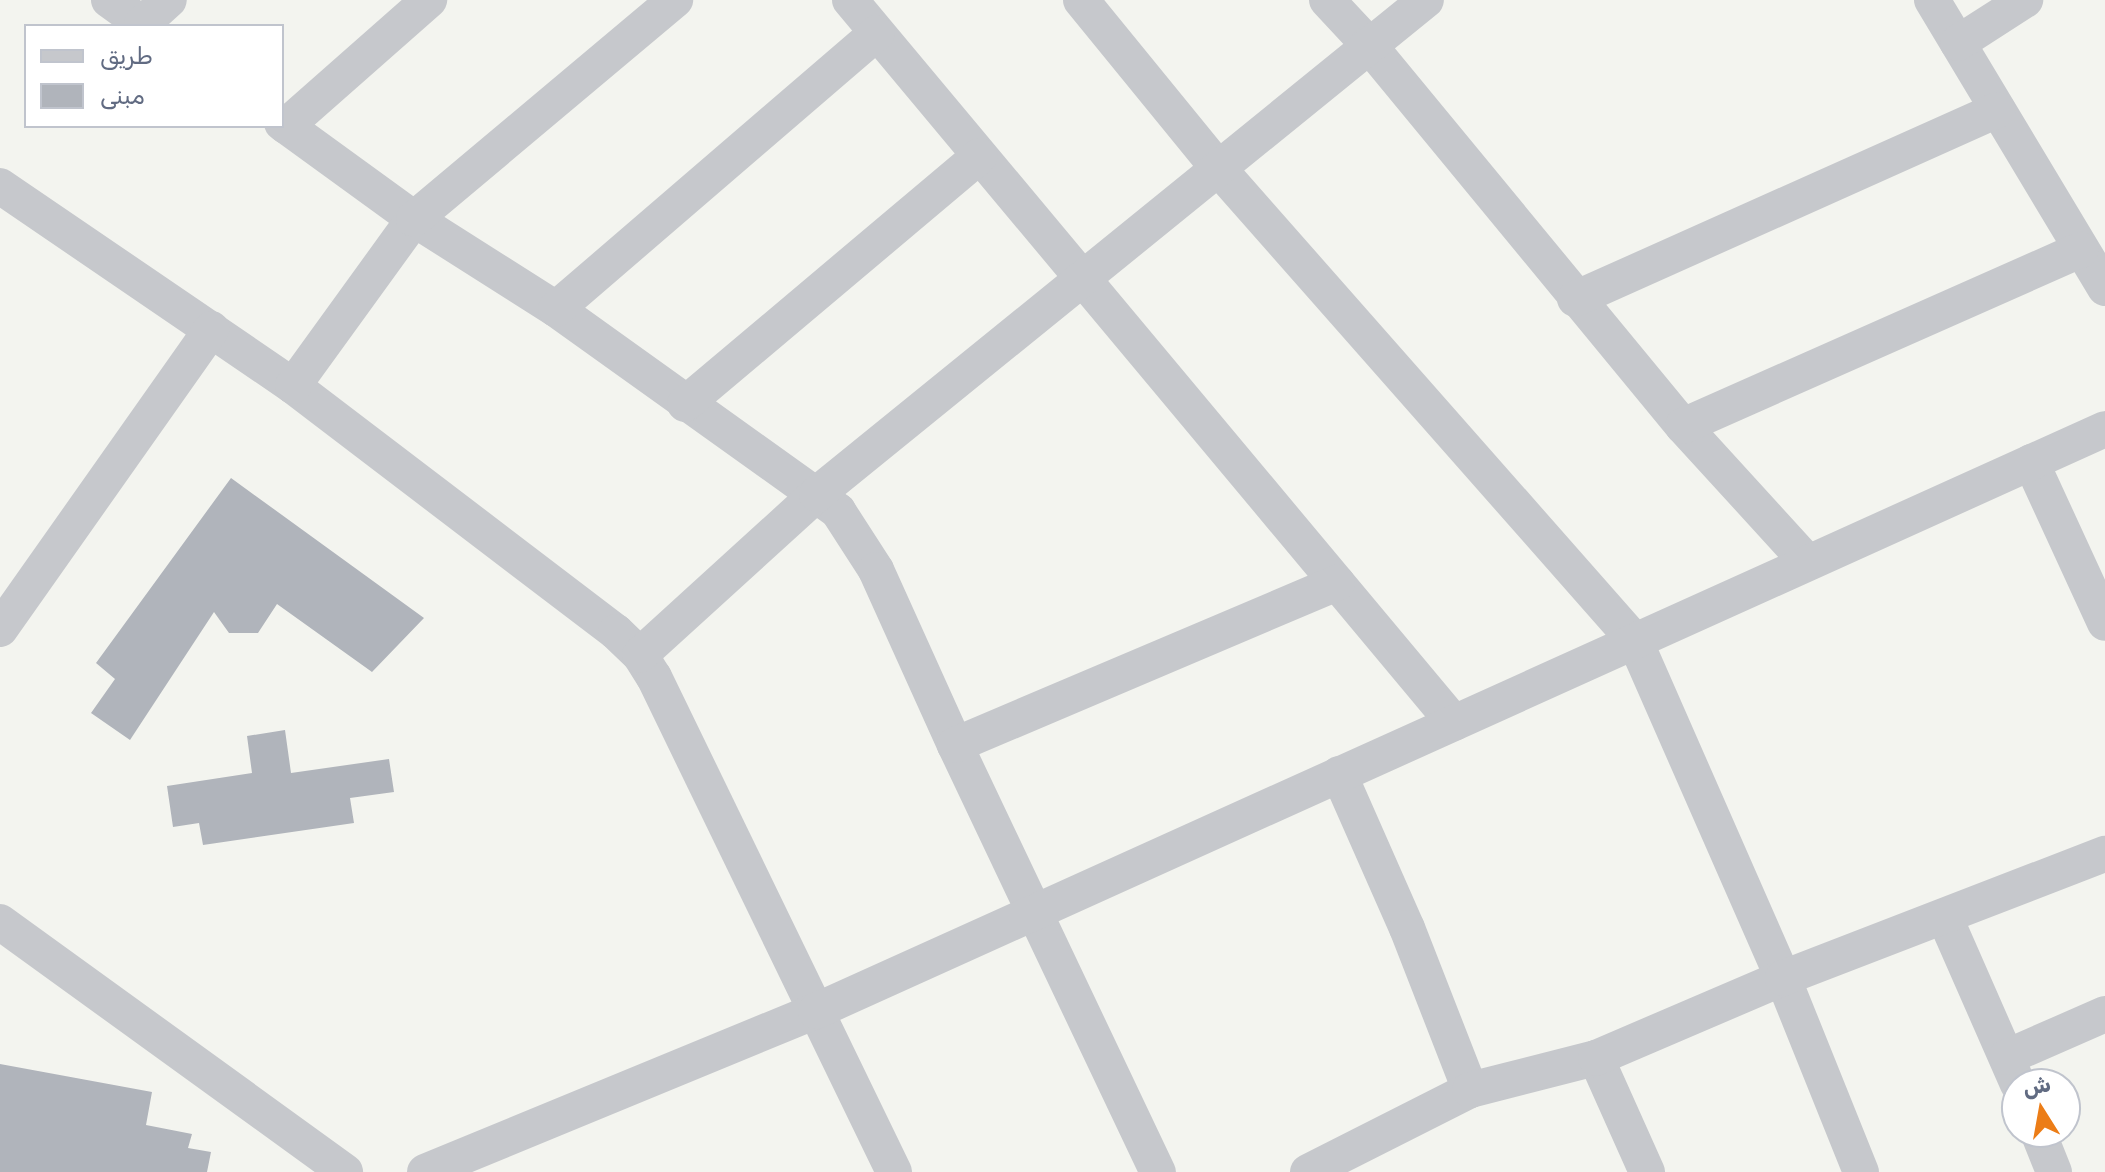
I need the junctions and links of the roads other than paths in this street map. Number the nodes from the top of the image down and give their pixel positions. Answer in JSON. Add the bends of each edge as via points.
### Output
{"nodes":[{"id":1,"x":109,"y":0,"type":"edge"},
{"id":2,"x":169,"y":0,"type":"edge"},
{"id":3,"x":429,"y":0,"type":"edge"},
{"id":4,"x":675,"y":0,"type":"edge"},
{"id":5,"x":850,"y":0,"type":"edge"},
{"id":6,"x":1081,"y":0,"type":"edge"},
{"id":7,"x":1327,"y":0,"type":"edge"},
{"id":8,"x":1426,"y":0,"type":"edge"},
{"id":9,"x":1932,"y":0,"type":"edge"},
{"id":10,"x":2025,"y":0,"type":"edge"},
{"id":11,"x":143,"y":24,"type":"edge"},
{"id":12,"x":145,"y":24,"type":"edge"},
{"id":13,"x":877,"y":33,"type":"junction"},
{"id":14,"x":1958,"y":43,"type":"junction"},
{"id":15,"x":1368,"y":44,"type":"junction"},
{"id":16,"x":1998,"y":110,"type":"junction"},
{"id":17,"x":284,"y":124,"type":"edge"},
{"id":18,"x":980,"y":156,"type":"junction"},
{"id":19,"x":1218,"y":168,"type":"junction"},
{"id":20,"x":1,"y":189,"type":"edge"},
{"id":21,"x":414,"y":219,"type":"junction"},
{"id":22,"x":2081,"y":250,"type":"junction"},
{"id":23,"x":1081,"y":276,"type":"junction"},
{"id":24,"x":2105,"y":288,"type":"edge"},
{"id":25,"x":1575,"y":299,"type":"junction"},
{"id":26,"x":556,"y":309,"type":"junction"},
{"id":27,"x":212,"y":329,"type":"junction"},
{"id":28,"x":293,"y":386,"type":"junction"},
{"id":29,"x":685,"y":404,"type":"junction"},
{"id":30,"x":1683,"y":426,"type":"junction"},
{"id":31,"x":2105,"y":429,"type":"edge"},
{"id":32,"x":2031,"y":462,"type":"junction"},
{"id":33,"x":817,"y":494,"type":"junction"},
{"id":34,"x":1808,"y":563,"type":"junction"},
{"id":35,"x":1337,"y":583,"type":"junction"},
{"id":36,"x":2,"y":623,"type":"edge"},
{"id":37,"x":2105,"y":623,"type":"edge"},
{"id":38,"x":1635,"y":641,"type":"junction"},
{"id":39,"x":640,"y":655,"type":"junction"},
{"id":40,"x":1454,"y":723,"type":"junction"},
{"id":41,"x":955,"y":745,"type":"junction"},
{"id":42,"x":1339,"y":774,"type":"junction"},
{"id":43,"x":2105,"y":854,"type":"edge"},
{"id":44,"x":1034,"y":912,"type":"junction"},
{"id":45,"x":1945,"y":918,"type":"junction"},
{"id":46,"x":0,"y":922,"type":"edge"},
{"id":47,"x":1783,"y":978,"type":"junction"},
{"id":48,"x":816,"y":1011,"type":"junction"},
{"id":49,"x":2105,"y":1014,"type":"edge"},
{"id":50,"x":1596,"y":1058,"type":"junction"},
{"id":51,"x":2011,"y":1068,"type":"edge"},
{"id":52,"x":2015,"y":1068,"type":"edge"},
{"id":53,"x":1470,"y":1090,"type":"junction"},
{"id":54,"x":2044,"y":1148,"type":"edge"},
{"id":55,"x":345,"y":1172,"type":"edge"},
{"id":56,"x":425,"y":1172,"type":"edge"},
{"id":57,"x":894,"y":1172,"type":"edge"},
{"id":58,"x":1158,"y":1172,"type":"edge"},
{"id":59,"x":1308,"y":1172,"type":"edge"},
{"id":60,"x":1647,"y":1172,"type":"edge"},
{"id":61,"x":1861,"y":1172,"type":"edge"},
{"id":62,"x":2054,"y":1172,"type":"edge"}],
"edges":[{"from":1,"to":11,"type":"street"},
{"from":2,"to":12,"type":"street"},
{"from":3,"to":17,"type":"street"},
{"from":4,"to":21,"type":"street"},
{"from":5,"to":13,"type":"street"},
{"from":6,"to":19,"type":"street"},
{"from":7,"to":15,"type":"street"},
{"from":8,"to":15,"type":"street"},
{"from":9,"to":14,"type":"street"},
{"from":10,"to":14,"type":"street"},
{"from":13,"to":18,"type":"street"},
{"from":13,"to":26,"type":"street"},
{"from":14,"to":16,"type":"street"},
{"from":15,"to":19,"type":"street"},
{"from":15,"to":25,"type":"street"},
{"from":16,"to":22,"type":"street"},
{"from":16,"to":25,"type":"street"},
{"from":17,"to":21,"type":"street"},
{"from":18,"to":23,"type":"street"},
{"from":18,"to":29,"type":"street"},
{"from":19,"to":23,"type":"street"},
{"from":19,"to":38,"type":"street"},
{"from":20,"to":27,"type":"street"},
{"from":21,"to":26,"type":"street"},
{"from":21,"to":28,"type":"street"},
{"from":22,"to":24,"type":"street"},
{"from":22,"to":30,"type":"street"},
{"from":23,"to":33,"type":"street"},
{"from":23,"to":35,"type":"street"},
{"from":25,"to":30,"type":"street"},
{"from":26,"to":29,"type":"street"},
{"from":27,"to":28,"type":"street"},
{"from":27,"to":36,"type":"street"},
{"from":28,"to":39,"type":"street"},
{"from":29,"to":33,"type":"street"},
{"from":30,"to":34,"type":"street"},
{"from":31,"to":32,"type":"street"},
{"from":32,"to":34,"type":"street"},
{"from":32,"to":37,"type":"street"},
{"from":33,"to":39,"type":"street"},
{"from":33,"to":41,"type":"street","via":[[838,511],[869,558]]},
{"from":34,"to":38,"type":"street"},
{"from":35,"to":40,"type":"street"},
{"from":35,"to":41,"type":"street"},
{"from":38,"to":40,"type":"street"},
{"from":38,"to":47,"type":"street"},
{"from":39,"to":48,"type":"street"},
{"from":40,"to":42,"type":"street"},
{"from":41,"to":44,"type":"street"},
{"from":42,"to":44,"type":"street"},
{"from":42,"to":53,"type":"street"},
{"from":43,"to":45,"type":"street"},
{"from":44,"to":48,"type":"street"},
{"from":44,"to":58,"type":"street"},
{"from":45,"to":47,"type":"street"},
{"from":45,"to":51,"type":"street"},
{"from":46,"to":55,"type":"street"},
{"from":47,"to":50,"type":"street"},
{"from":47,"to":61,"type":"street"},
{"from":48,"to":56,"type":"street"},
{"from":48,"to":57,"type":"street"},
{"from":49,"to":52,"type":"street"},
{"from":50,"to":53,"type":"street"},
{"from":50,"to":60,"type":"street"},
{"from":53,"to":59,"type":"street"},
{"from":54,"to":62,"type":"street"}]}
